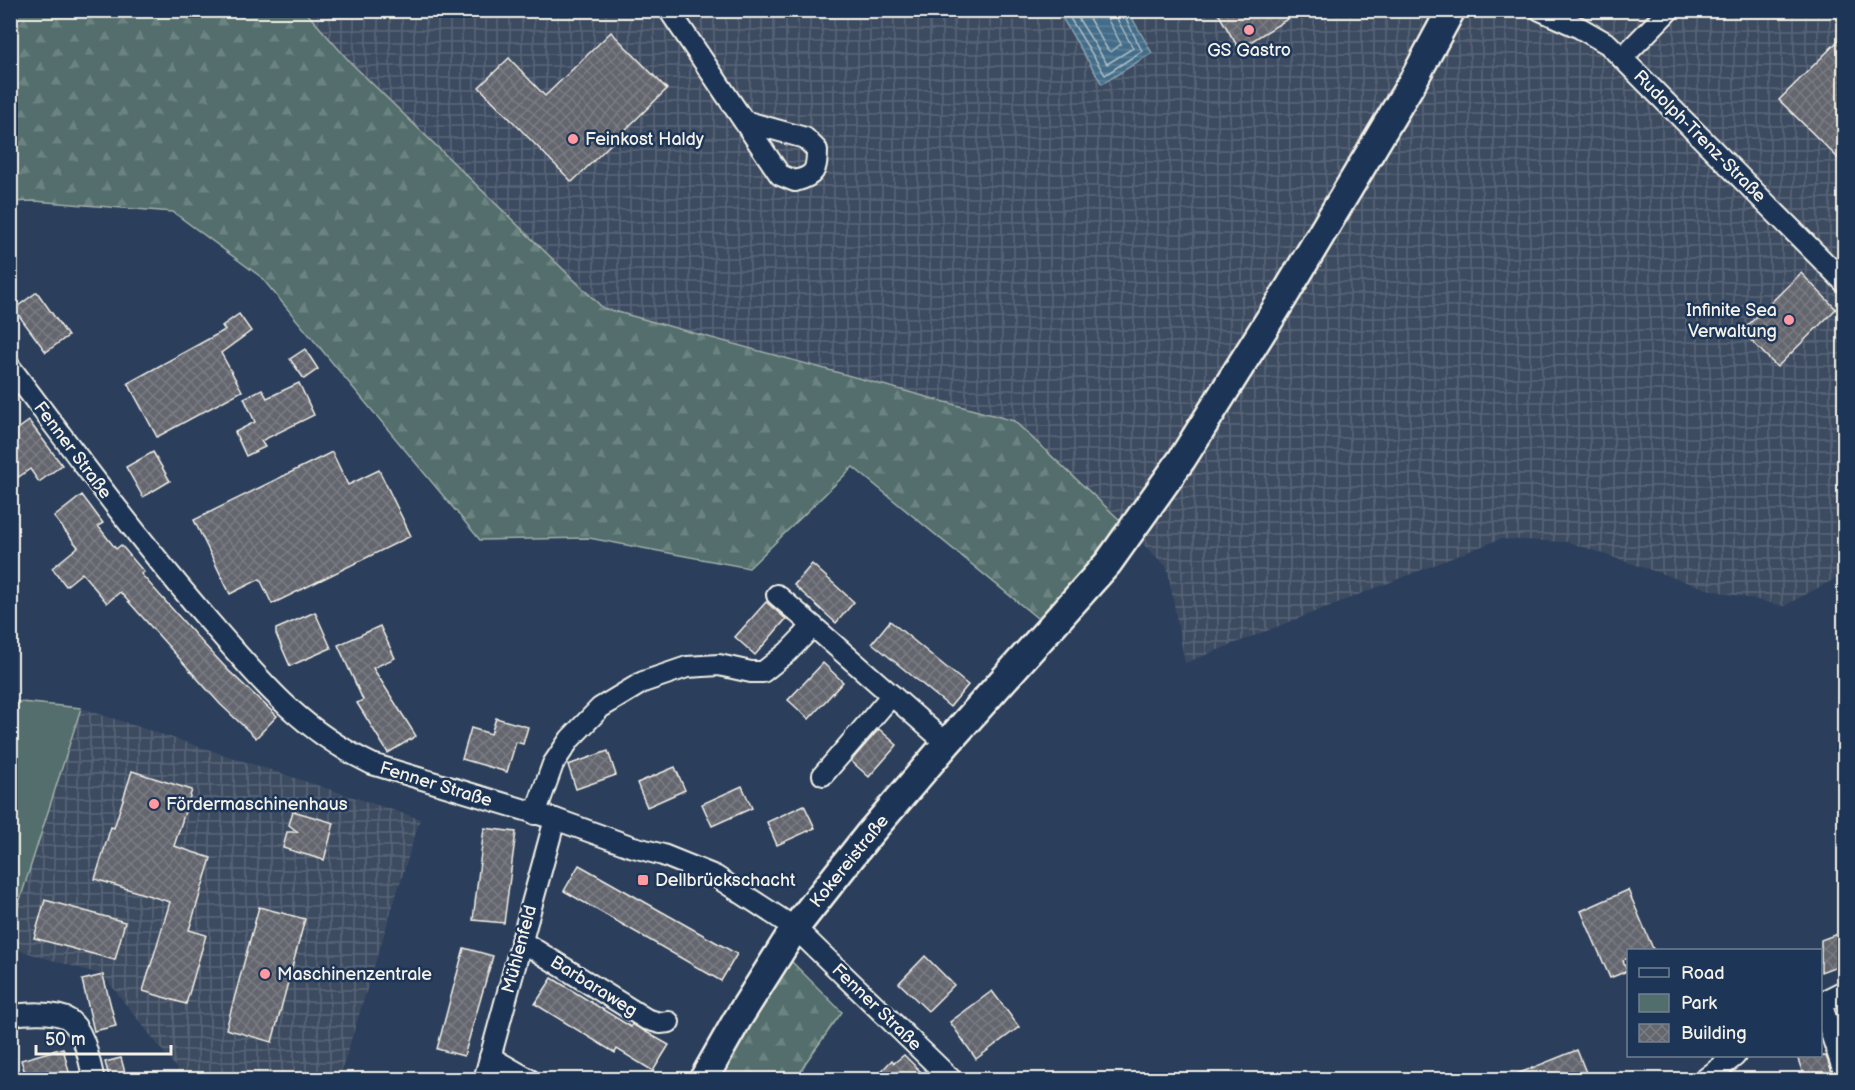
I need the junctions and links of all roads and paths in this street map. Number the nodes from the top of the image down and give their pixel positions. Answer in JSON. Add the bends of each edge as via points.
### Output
{"nodes":[{"id":1,"x":669,"y":10,"type":"edge"},
{"id":2,"x":1451,"y":10,"type":"edge"},
{"id":3,"x":1540,"y":10,"type":"edge"},
{"id":4,"x":1669,"y":10,"type":"edge"},
{"id":5,"x":1622,"y":58,"type":"junction"},
{"id":6,"x":744,"y":121,"type":"dead end"},
{"id":7,"x":1845,"y":282,"type":"edge"},
{"id":8,"x":10,"y":367,"type":"edge"},
{"id":9,"x":777,"y":595,"type":"dead end"},
{"id":10,"x":813,"y":626,"type":"junction"},
{"id":11,"x":892,"y":695,"type":"junction"},
{"id":12,"x":937,"y":735,"type":"dead end"},
{"id":13,"x":823,"y":775,"type":"dead end"},
{"id":14,"x":535,"y":814,"type":"junction"},
{"id":15,"x":555,"y":819,"type":"junction"},
{"id":16,"x":795,"y":928,"type":"junction"},
{"id":17,"x":521,"y":940,"type":"junction"},
{"id":18,"x":1845,"y":991,"type":"edge"},
{"id":19,"x":1822,"y":1002,"type":"edge"},
{"id":20,"x":1822,"y":1006,"type":"edge"},
{"id":21,"x":10,"y":1016,"type":"edge"},
{"id":22,"x":669,"y":1022,"type":"dead end"},
{"id":23,"x":490,"y":1057,"type":"junction"},
{"id":24,"x":1734,"y":1057,"type":"edge"},
{"id":25,"x":1845,"y":1072,"type":"edge"},
{"id":26,"x":94,"y":1080,"type":"edge"},
{"id":27,"x":484,"y":1080,"type":"edge"},
{"id":28,"x":530,"y":1080,"type":"edge"},
{"id":29,"x":703,"y":1080,"type":"edge"},
{"id":30,"x":952,"y":1080,"type":"edge"},
{"id":31,"x":1704,"y":1080,"type":"edge"}],
"edges":[{"from":1,"to":6,"type":"street"},
{"from":2,"to":16,"type":"main road","name":"Kokereistraße","via":[[1289,288],[1182,459],[1108,562],[869,834]]},
{"from":3,"to":5,"type":"street","name":"Rudolph-Trenz-Straße","via":[[1608,44]]},
{"from":4,"to":5,"type":"street"},
{"from":5,"to":7,"type":"street","name":"Rudolph-Trenz-Straße"},
{"from":8,"to":14,"type":"street","name":"Fenner Straße","via":[[163,569],[299,718],[346,752],[372,764]]},
{"from":9,"to":10,"type":"street"},
{"from":10,"to":11,"type":"street"},
{"from":10,"to":14,"type":"street","via":[[764,672],[719,665],[687,667],[643,682],[600,708],[570,739],[553,764]]},
{"from":11,"to":12,"type":"street"},
{"from":11,"to":13,"type":"street"},
{"from":14,"to":15,"type":"street","name":"Fenner Straße"},
{"from":15,"to":16,"type":"street","name":"Fenner Straße","via":[[715,876]]},
{"from":15,"to":17,"type":"street","name":"Mühlenfeld"},
{"from":16,"to":29,"type":"main road","name":"Kokereistraße"},
{"from":16,"to":30,"type":"street","name":"Fenner Straße"},
{"from":17,"to":22,"type":"street","name":"Barbaraweg","via":[[646,1019]]},
{"from":17,"to":23,"type":"street","name":"Mühlenfeld"},
{"from":18,"to":19,"type":"street"},
{"from":20,"to":25,"type":"street"},
{"from":21,"to":26,"type":"street","via":[[42,1013],[67,1018],[79,1032]]},
{"from":23,"to":27,"type":"street","name":"Mühlenfeld"},
{"from":23,"to":28,"type":"street"},
{"from":24,"to":31,"type":"street"}]}
